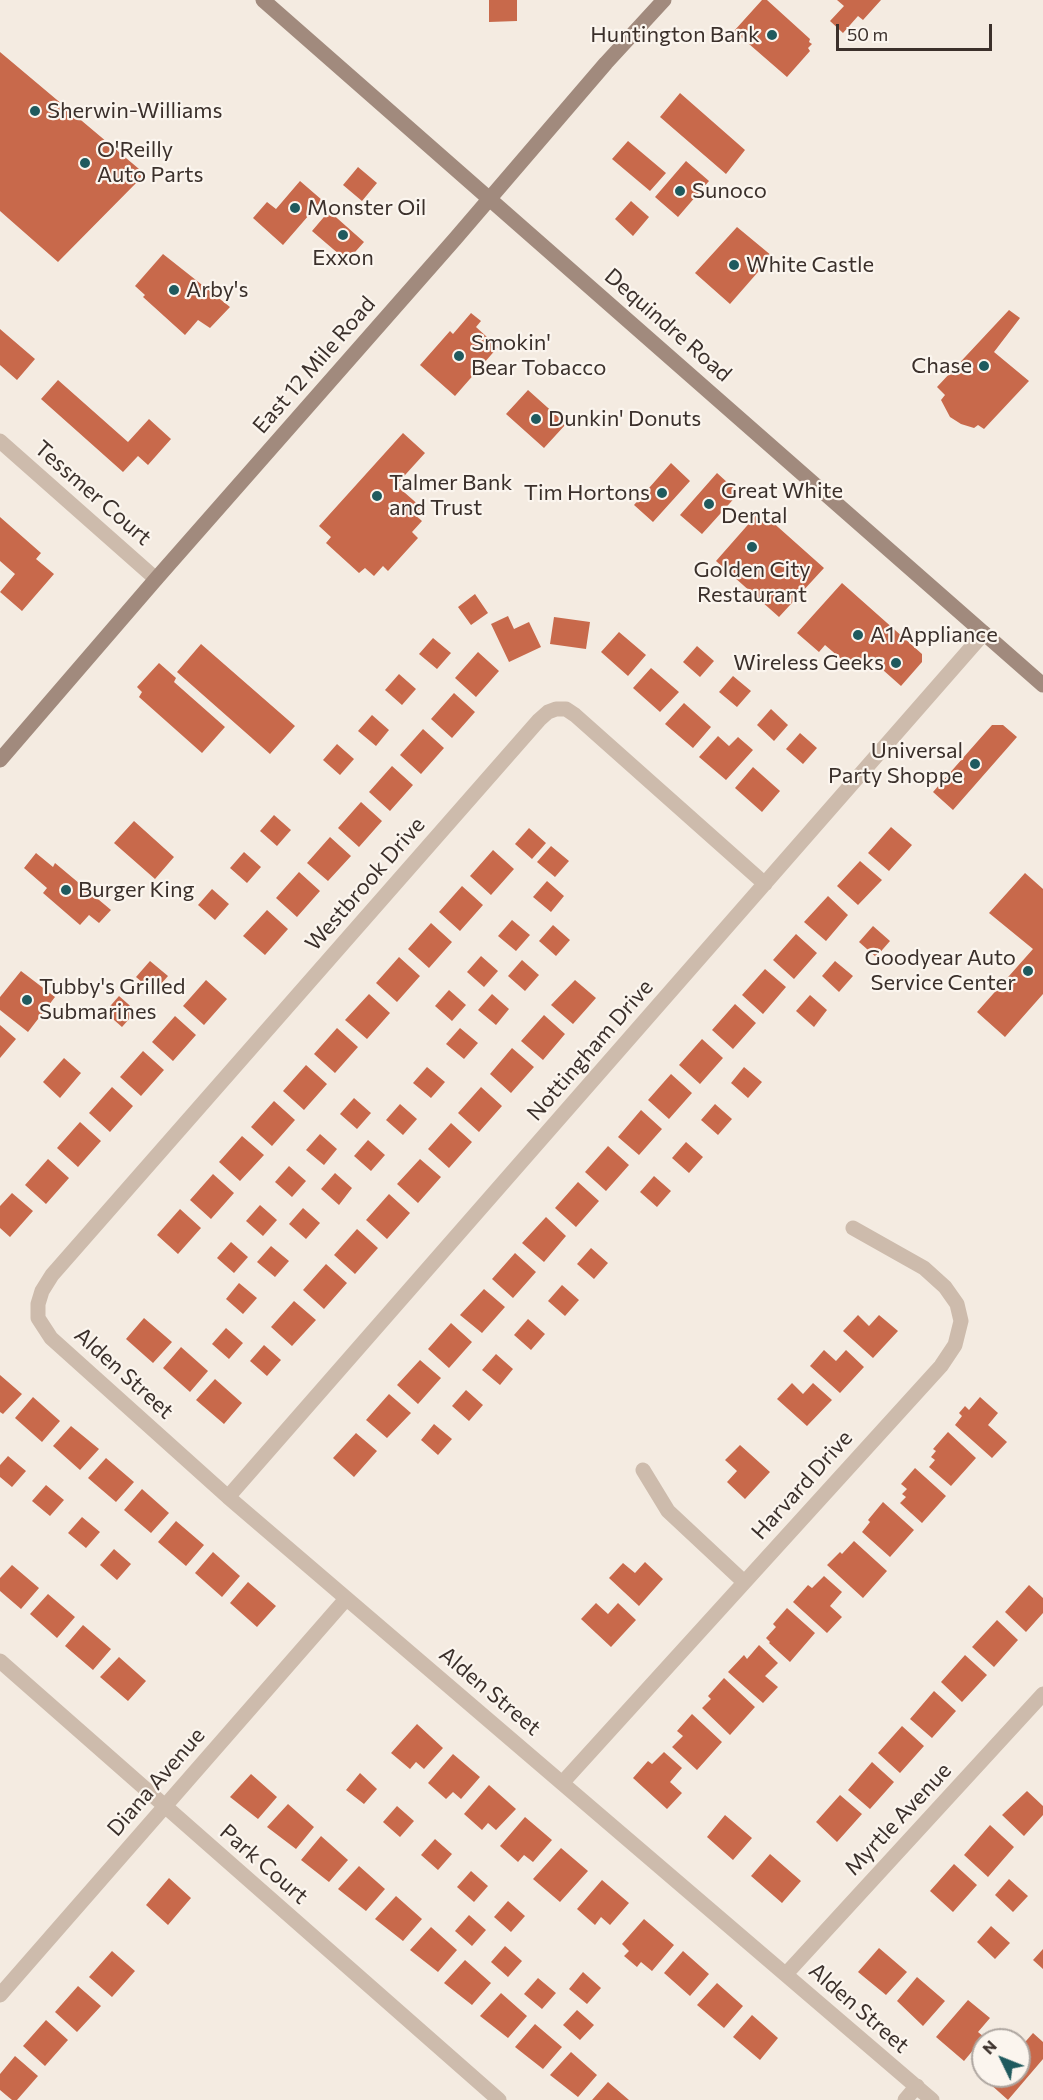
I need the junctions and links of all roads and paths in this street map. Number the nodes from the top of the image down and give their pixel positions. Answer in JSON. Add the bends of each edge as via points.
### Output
{"nodes":[{"id":1,"x":263,"y":0,"type":"edge"},
{"id":2,"x":664,"y":0,"type":"edge"},
{"id":3,"x":489,"y":198,"type":"junction"},
{"id":4,"x":0,"y":441,"type":"edge"},
{"id":5,"x":156,"y":579,"type":"junction"},
{"id":6,"x":984,"y":633,"type":"junction"},
{"id":7,"x":1043,"y":685,"type":"edge"},
{"id":8,"x":0,"y":760,"type":"edge"},
{"id":9,"x":765,"y":884,"type":"junction"},
{"id":10,"x":853,"y":1228,"type":"dead end"},
{"id":11,"x":38,"y":1304,"type":"joint"},
{"id":12,"x":643,"y":1470,"type":"dead end"},
{"id":13,"x":228,"y":1497,"type":"junction"},
{"id":14,"x":744,"y":1582,"type":"junction"},
{"id":15,"x":346,"y":1599,"type":"junction"},
{"id":16,"x":0,"y":1661,"type":"edge"},
{"id":17,"x":1043,"y":1694,"type":"edge"},
{"id":18,"x":563,"y":1782,"type":"junction"},
{"id":19,"x":165,"y":1807,"type":"junction"},
{"id":20,"x":786,"y":1974,"type":"junction"},
{"id":21,"x":0,"y":1995,"type":"edge"},
{"id":22,"x":916,"y":2086,"type":"junction"},
{"id":23,"x":499,"y":2100,"type":"edge"},
{"id":24,"x":905,"y":2100,"type":"edge"},
{"id":25,"x":932,"y":2100,"type":"edge"}],
"edges":[{"from":1,"to":3,"type":"main road","name":"Dequindre Road"},
{"from":2,"to":3,"type":"main road","name":"East 12 Mile Road"},
{"from":3,"to":5,"type":"main road","name":"East 12 Mile Road"},
{"from":3,"to":6,"type":"main road","name":"Dequindre Road"},
{"from":4,"to":5,"type":"street","name":"Tessmer Court"},
{"from":5,"to":8,"type":"main road","name":"East 12 Mile Road"},
{"from":6,"to":7,"type":"main road","name":"Dequindre Road"},
{"from":6,"to":9,"type":"street","name":"Nottingham Drive"},
{"from":9,"to":11,"type":"street","name":"Westbrook Drive","via":[[575,715],[566,709],[548,712],[52,1275]]},
{"from":9,"to":13,"type":"street","name":"Nottingham Drive"},
{"from":10,"to":14,"type":"street","name":"Harvard Drive","via":[[924,1268],[945,1287],[957,1304],[961,1321],[955,1345],[941,1366]]},
{"from":11,"to":13,"type":"street","name":"Alden Street","via":[[38,1317],[51,1338]]},
{"from":12,"to":14,"type":"street","via":[[668,1511]]},
{"from":13,"to":15,"type":"street","name":"Alden Street"},
{"from":14,"to":18,"type":"street","name":"Harvard Drive"},
{"from":15,"to":18,"type":"street","name":"Alden Street"},
{"from":15,"to":19,"type":"street","name":"Diana Avenue"},
{"from":16,"to":19,"type":"street","name":"Park Court"},
{"from":17,"to":20,"type":"street","name":"Myrtle Avenue"},
{"from":18,"to":20,"type":"street","name":"Alden Street"},
{"from":19,"to":21,"type":"street","name":"Diana Avenue"},
{"from":19,"to":23,"type":"street","name":"Park Court"},
{"from":20,"to":22,"type":"street","name":"Alden Street"},
{"from":22,"to":24,"type":"street"},
{"from":22,"to":25,"type":"street","name":"Alden Street"}]}
